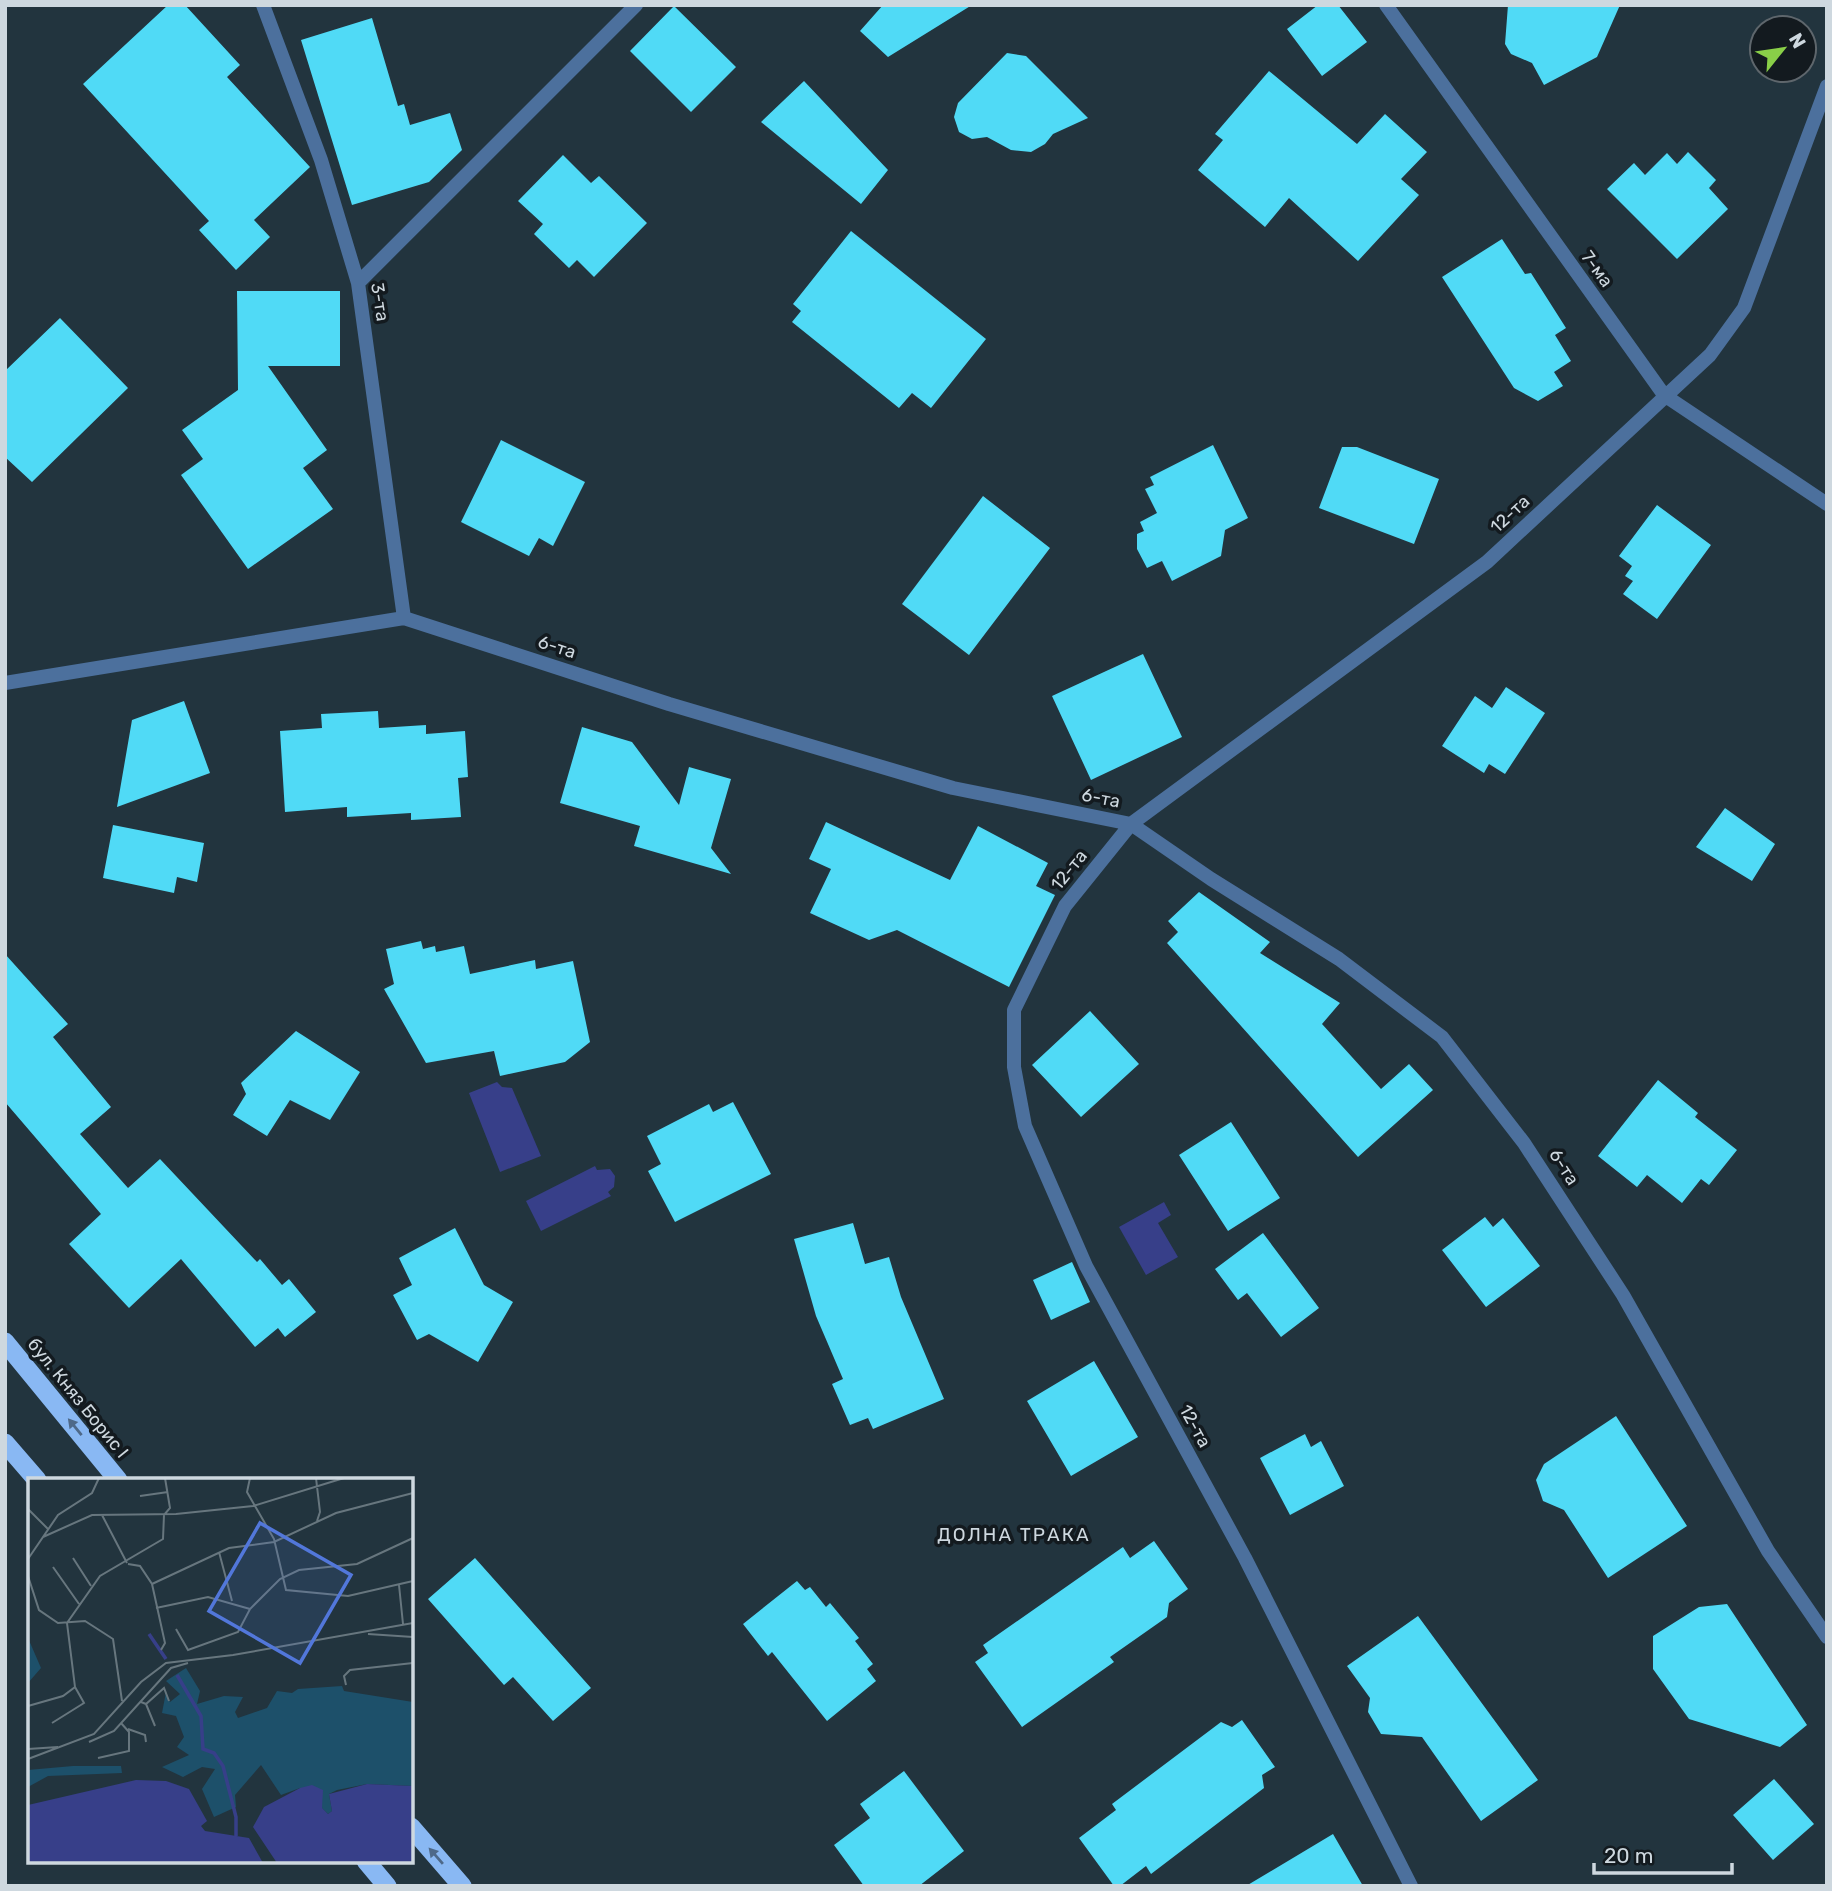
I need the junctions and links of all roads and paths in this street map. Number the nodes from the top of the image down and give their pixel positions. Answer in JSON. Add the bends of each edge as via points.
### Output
{"nodes":[{"id":1,"x":263,"y":5,"type":"edge"},
{"id":2,"x":636,"y":5,"type":"edge"},
{"id":3,"x":1386,"y":5,"type":"edge"},
{"id":4,"x":1827,"y":86,"type":"edge"},
{"id":5,"x":358,"y":283,"type":"junction"},
{"id":6,"x":1664,"y":395,"type":"junction"},
{"id":7,"x":1827,"y":504,"type":"edge"},
{"id":8,"x":404,"y":618,"type":"junction"},
{"id":9,"x":5,"y":683,"type":"edge"},
{"id":10,"x":1131,"y":824,"type":"junction"},
{"id":11,"x":5,"y":1342,"type":"edge"},
{"id":12,"x":5,"y":1443,"type":"edge"},
{"id":13,"x":35,"y":1478,"type":"edge"},
{"id":14,"x":116,"y":1478,"type":"edge"},
{"id":15,"x":1827,"y":1637,"type":"edge"},
{"id":16,"x":413,"y":1829,"type":"edge"},
{"id":17,"x":368,"y":1863,"type":"edge"},
{"id":18,"x":387,"y":1886,"type":"edge"},
{"id":19,"x":462,"y":1886,"type":"edge"},
{"id":20,"x":1411,"y":1886,"type":"edge"}],
"edges":[{"from":1,"to":5,"type":"street","name":"3-та","via":[[321,160]]},
{"from":2,"to":5,"type":"street"},
{"from":3,"to":6,"type":"street","name":"7-ма"},
{"from":4,"to":6,"type":"street","name":"12-та","via":[[1744,307],[1710,355]]},
{"from":5,"to":8,"type":"street","name":"3-та"},
{"from":6,"to":7,"type":"street","name":"7-ма"},
{"from":6,"to":10,"type":"street","name":"12-та","via":[[1487,562]]},
{"from":8,"to":9,"type":"street","name":"6-та"},
{"from":8,"to":10,"type":"street","name":"6-та","via":[[953,788]]},
{"from":10,"to":15,"type":"street","name":"6-та","via":[[1339,959],[1442,1037],[1524,1143],[1623,1295],[1768,1551]]},
{"from":10,"to":20,"type":"street","name":"12-та","via":[[1065,906],[1014,1010],[1014,1067],[1025,1126],[1086,1266],[1245,1558]]},
{"from":14,"to":11,"type":"highway","name":"бул. Княз Борис I","one_way":true},
{"from":12,"to":13,"type":"highway"},
{"from":19,"to":16,"type":"highway","one_way":true},
{"from":17,"to":18,"type":"highway"}]}
